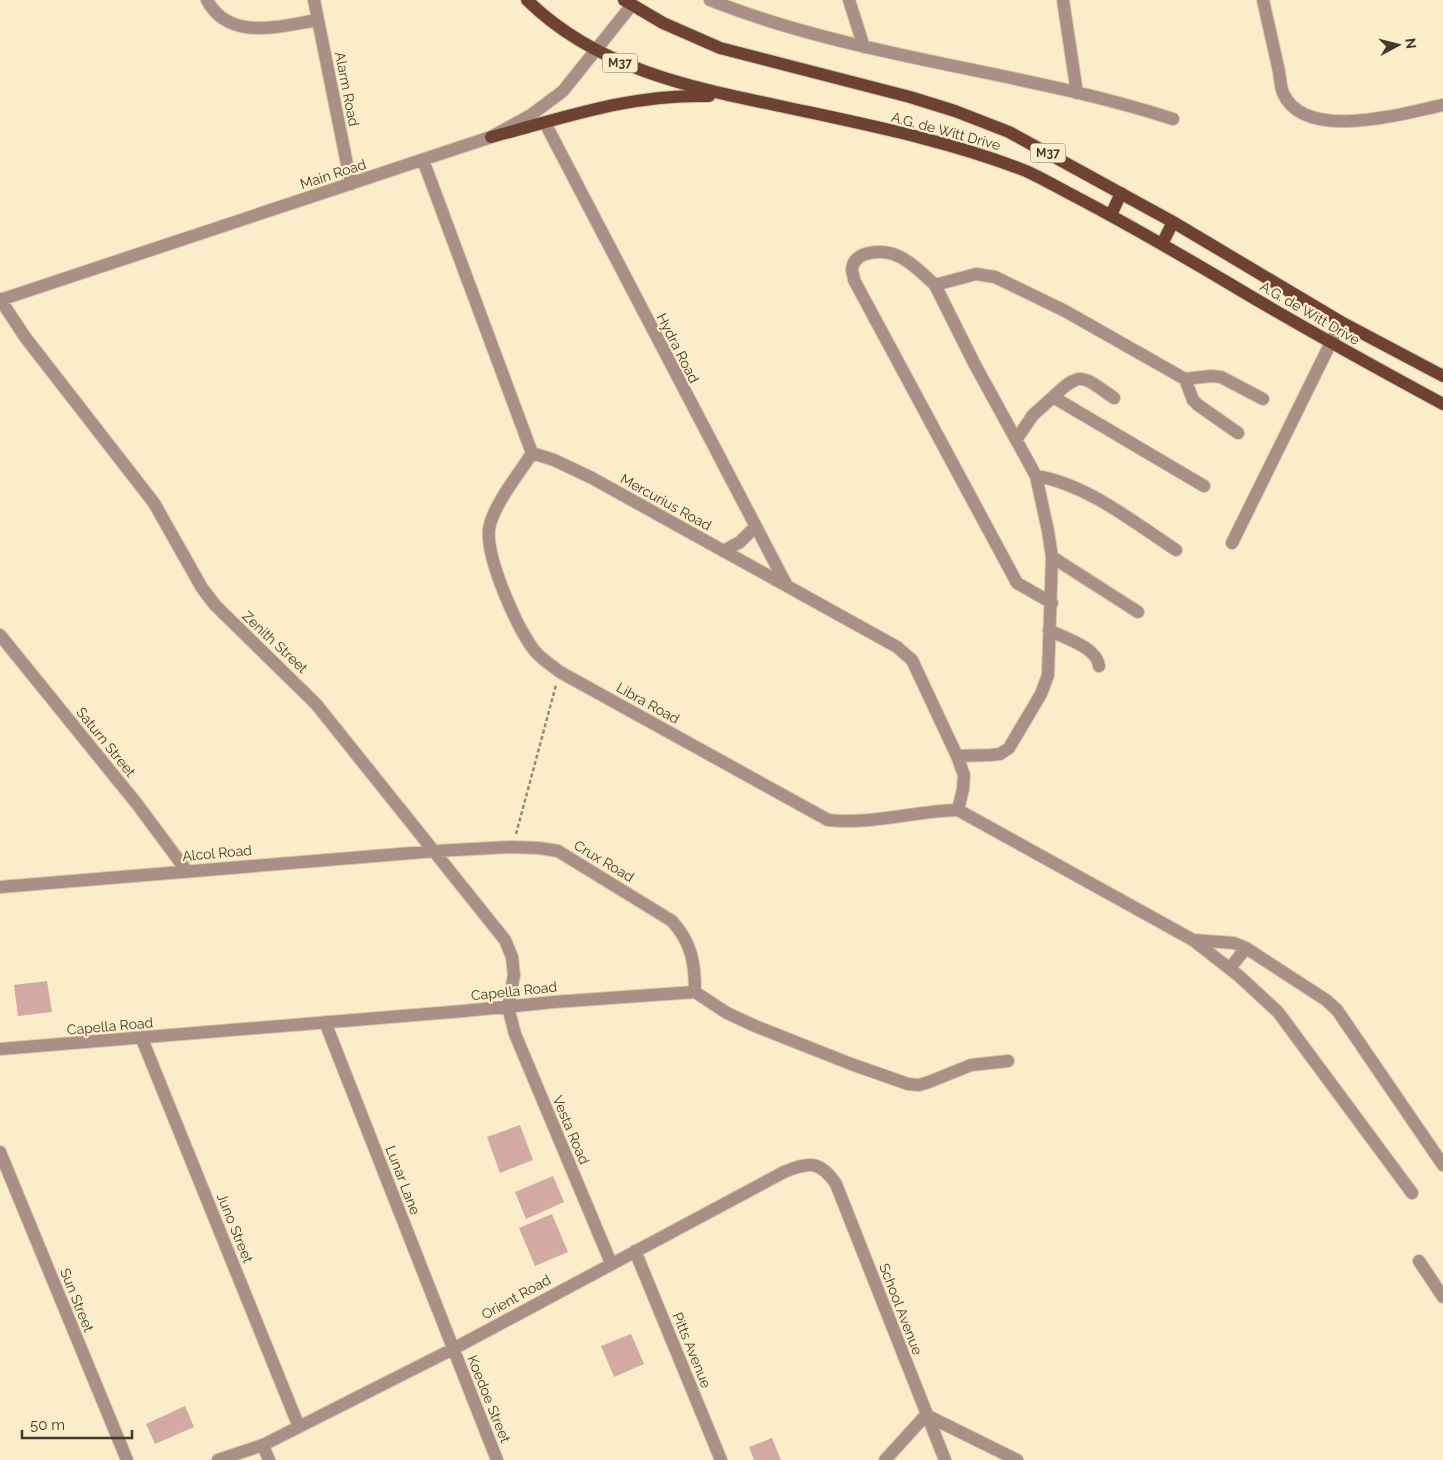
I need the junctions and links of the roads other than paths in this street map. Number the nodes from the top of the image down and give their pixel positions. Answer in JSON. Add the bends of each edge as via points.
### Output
{"nodes":[{"id":1,"x":207,"y":0,"type":"edge"},
{"id":2,"x":314,"y":0,"type":"edge"},
{"id":3,"x":527,"y":0,"type":"edge"},
{"id":4,"x":710,"y":0,"type":"edge"},
{"id":5,"x":849,"y":0,"type":"edge"},
{"id":6,"x":1063,"y":0,"type":"edge"},
{"id":7,"x":1263,"y":0,"type":"edge"},
{"id":8,"x":628,"y":3,"type":"edge"},
{"id":9,"x":318,"y":20,"type":"junction"},
{"id":10,"x":864,"y":47,"type":"junction"},
{"id":11,"x":594,"y":50,"type":"junction"},
{"id":12,"x":1077,"y":93,"type":"junction"},
{"id":13,"x":729,"y":96,"type":"junction"},
{"id":14,"x":1443,"y":105,"type":"edge"},
{"id":15,"x":1173,"y":119,"type":"dead end"},
{"id":16,"x":544,"y":123,"type":"junction"},
{"id":17,"x":491,"y":137,"type":"junction"},
{"id":18,"x":423,"y":160,"type":"junction"},
{"id":19,"x":351,"y":184,"type":"junction"},
{"id":20,"x":1121,"y":193,"type":"junction"},
{"id":21,"x":1111,"y":215,"type":"junction"},
{"id":22,"x":1173,"y":222,"type":"junction"},
{"id":23,"x":1162,"y":244,"type":"junction"},
{"id":24,"x":935,"y":285,"type":"junction"},
{"id":25,"x":0,"y":300,"type":"edge"},
{"id":26,"x":1342,"y":322,"type":"junction"},
{"id":27,"x":1330,"y":344,"type":"junction"},
{"id":28,"x":1443,"y":376,"type":"edge"},
{"id":29,"x":1185,"y":380,"type":"junction"},
{"id":30,"x":1053,"y":397,"type":"junction"},
{"id":31,"x":1114,"y":398,"type":"dead end"},
{"id":32,"x":1262,"y":399,"type":"dead end"},
{"id":33,"x":1443,"y":404,"type":"edge"},
{"id":34,"x":1238,"y":433,"type":"dead end"},
{"id":35,"x":1016,"y":440,"type":"junction"},
{"id":36,"x":532,"y":453,"type":"junction"},
{"id":37,"x":1036,"y":476,"type":"junction"},
{"id":38,"x":1204,"y":486,"type":"dead end"},
{"id":39,"x":755,"y":527,"type":"junction"},
{"id":40,"x":1232,"y":543,"type":"dead end"},
{"id":41,"x":1176,"y":550,"type":"dead end"},
{"id":42,"x":723,"y":551,"type":"junction"},
{"id":43,"x":1052,"y":558,"type":"junction"},
{"id":44,"x":787,"y":586,"type":"junction"},
{"id":45,"x":1052,"y":603,"type":"junction"},
{"id":46,"x":1138,"y":612,"type":"dead end"},
{"id":47,"x":1049,"y":630,"type":"junction"},
{"id":48,"x":0,"y":634,"type":"edge"},
{"id":49,"x":1099,"y":666,"type":"dead end"},
{"id":50,"x":957,"y":756,"type":"junction"},
{"id":51,"x":958,"y":810,"type":"junction"},
{"id":52,"x":436,"y":851,"type":"junction"},
{"id":53,"x":186,"y":870,"type":"junction"},
{"id":54,"x":0,"y":887,"type":"edge"},
{"id":55,"x":1193,"y":940,"type":"junction"},
{"id":56,"x":1246,"y":948,"type":"junction"},
{"id":57,"x":1230,"y":968,"type":"junction"},
{"id":58,"x":695,"y":992,"type":"junction"},
{"id":59,"x":508,"y":1007,"type":"junction"},
{"id":60,"x":325,"y":1022,"type":"junction"},
{"id":61,"x":142,"y":1039,"type":"junction"},
{"id":62,"x":0,"y":1050,"type":"edge"},
{"id":63,"x":1008,"y":1061,"type":"dead end"},
{"id":64,"x":0,"y":1152,"type":"edge"},
{"id":65,"x":1443,"y":1165,"type":"edge"},
{"id":66,"x":828,"y":1171,"type":"joint"},
{"id":67,"x":1412,"y":1193,"type":"dead end"},
{"id":68,"x":635,"y":1251,"type":"junction"},
{"id":69,"x":1419,"y":1261,"type":"dead end"},
{"id":70,"x":611,"y":1263,"type":"junction"},
{"id":71,"x":1443,"y":1297,"type":"edge"},
{"id":72,"x":453,"y":1349,"type":"junction"},
{"id":73,"x":926,"y":1415,"type":"junction"},
{"id":74,"x":299,"y":1427,"type":"junction"},
{"id":75,"x":263,"y":1445,"type":"junction"},
{"id":76,"x":127,"y":1460,"type":"edge"},
{"id":77,"x":218,"y":1460,"type":"edge"},
{"id":78,"x":269,"y":1460,"type":"edge"},
{"id":79,"x":497,"y":1460,"type":"edge"},
{"id":80,"x":721,"y":1460,"type":"edge"},
{"id":81,"x":885,"y":1460,"type":"edge"},
{"id":82,"x":944,"y":1460,"type":"edge"},
{"id":83,"x":1017,"y":1460,"type":"edge"}],
"edges":[{"from":1,"to":9,"type":"street","via":[[229,24],[250,29]]},
{"from":2,"to":9,"type":"street","name":"Alarm Road"},
{"from":3,"to":11,"type":"main road","name":"A.G. de Witt Drive","number":"M37","via":[[545,18]]},
{"from":4,"to":10,"type":"street","via":[[775,23]]},
{"from":5,"to":10,"type":"street"},
{"from":6,"to":12,"type":"street"},
{"from":7,"to":14,"type":"street","via":[[1284,93],[1294,108],[1339,123]]},
{"from":8,"to":11,"type":"street","name":"Main Road"},
{"from":8,"to":20,"type":"main road","name":"A.G. de Witt Drive","number":"M37","via":[[683,33],[720,48],[955,111],[1009,132]]},
{"from":9,"to":19,"type":"street","name":"Alarm Road"},
{"from":10,"to":12,"type":"street"},
{"from":11,"to":13,"type":"main road","name":"A.G. de Witt Drive","number":"M37","via":[[630,67]]},
{"from":11,"to":17,"type":"street","name":"Main Road","via":[[550,102]]},
{"from":12,"to":15,"type":"street"},
{"from":13,"to":16,"type":"main road","via":[[665,96],[635,100]]},
{"from":13,"to":21,"type":"main road","name":"A.G. de Witt Drive","number":"M37","via":[[980,154],[1029,172]]},
{"from":16,"to":17,"type":"main road"},
{"from":16,"to":39,"type":"street","name":"Hydra Road"},
{"from":17,"to":18,"type":"street","name":"Main Road"},
{"from":18,"to":19,"type":"street","name":"Main Road"},
{"from":18,"to":36,"type":"street"},
{"from":19,"to":25,"type":"street","name":"Main Road"},
{"from":20,"to":21,"type":"main road"},
{"from":20,"to":22,"type":"main road","name":"A.G. de Witt Drive","number":"M37"},
{"from":21,"to":23,"type":"main road","name":"A.G. de Witt Drive","number":"M37"},
{"from":22,"to":23,"type":"main road"},
{"from":22,"to":26,"type":"main road","name":"A.G. de Witt Drive","number":"M37"},
{"from":23,"to":27,"type":"main road","name":"A.G. de Witt Drive","number":"M37"},
{"from":24,"to":29,"type":"street","via":[[976,274],[995,277],[1064,311]]},
{"from":24,"to":35,"type":"street"},
{"from":24,"to":45,"type":"street","via":[[898,256],[885,252],[870,252],[857,259],[852,268],[854,280],[1017,583]]},
{"from":25,"to":52,"type":"street","name":"Zenith Street","via":[[25,337],[154,502],[215,605],[316,704]]},
{"from":26,"to":27,"type":"street"},
{"from":26,"to":28,"type":"main road","name":"A.G. de Witt Drive","number":"M37"},
{"from":27,"to":33,"type":"main road","name":"A.G. de Witt Drive","number":"M37"},
{"from":27,"to":40,"type":"street"},
{"from":29,"to":32,"type":"street","via":[[1221,377]]},
{"from":29,"to":34,"type":"street","via":[[1193,400]]},
{"from":30,"to":31,"type":"street","via":[[1069,382],[1079,378]]},
{"from":30,"to":35,"type":"street","via":[[1033,415]]},
{"from":30,"to":38,"type":"street"},
{"from":35,"to":37,"type":"street"},
{"from":36,"to":42,"type":"street","name":"Mercurius Road","via":[[592,478]]},
{"from":36,"to":51,"type":"street","name":"Libra Road","via":[[495,511],[489,548],[521,628],[535,651],[560,672],[828,820],[862,822]]},
{"from":37,"to":41,"type":"street","via":[[1078,489]]},
{"from":37,"to":43,"type":"street"},
{"from":39,"to":42,"type":"street","via":[[740,542]]},
{"from":39,"to":44,"type":"street","name":"Hydra Road"},
{"from":42,"to":44,"type":"street","name":"Mercurius Road"},
{"from":43,"to":45,"type":"street"},
{"from":43,"to":46,"type":"street"},
{"from":44,"to":50,"type":"street","name":"Mercurius Road","via":[[897,647],[912,660]]},
{"from":45,"to":47,"type":"street"},
{"from":47,"to":49,"type":"street","via":[[1092,652]]},
{"from":47,"to":50,"type":"street","via":[[1048,675],[1041,694],[1009,748],[991,756]]},
{"from":48,"to":53,"type":"street","name":"Saturn Street"},
{"from":50,"to":51,"type":"street","name":"Mercurius Road","via":[[964,774]]},
{"from":51,"to":55,"type":"street"},
{"from":52,"to":53,"type":"street","name":"Alcol Road"},
{"from":52,"to":58,"type":"street","name":"Crux Road","via":[[512,847],[558,851],[672,921],[683,932],[695,966]]},
{"from":52,"to":59,"type":"street","name":"Zenith Street","via":[[504,940],[512,957],[514,976]]},
{"from":53,"to":54,"type":"street","name":"Alcol Road"},
{"from":55,"to":56,"type":"street","via":[[1234,943]]},
{"from":55,"to":57,"type":"street"},
{"from":56,"to":57,"type":"street"},
{"from":56,"to":65,"type":"street","via":[[1337,1010]]},
{"from":57,"to":67,"type":"street","via":[[1278,1012]]},
{"from":58,"to":59,"type":"street","name":"Capella Road"},
{"from":58,"to":63,"type":"street","via":[[755,1026],[908,1084],[929,1082],[971,1065]]},
{"from":59,"to":60,"type":"street","name":"Capella Road"},
{"from":59,"to":70,"type":"street","name":"Vesta Road","via":[[531,1074]]},
{"from":60,"to":61,"type":"street","name":"Capella Road"},
{"from":60,"to":72,"type":"street","name":"Lunar Lane"},
{"from":61,"to":62,"type":"street","name":"Capella Road"},
{"from":61,"to":74,"type":"street","name":"Juno Street"},
{"from":64,"to":76,"type":"street","name":"Sun Street"},
{"from":66,"to":68,"type":"street","name":"Orient Road","via":[[816,1165],[784,1172]]},
{"from":66,"to":73,"type":"street","name":"School Avenue","via":[[836,1184]]},
{"from":68,"to":70,"type":"street","name":"Orient Road"},
{"from":68,"to":80,"type":"street","name":"Pitts Avenue"},
{"from":69,"to":71,"type":"street"},
{"from":70,"to":72,"type":"street","name":"Orient Road"},
{"from":72,"to":74,"type":"street","name":"Orient Road"},
{"from":72,"to":79,"type":"street","name":"Koedoe Street"},
{"from":73,"to":81,"type":"street"},
{"from":73,"to":82,"type":"street","name":"School Avenue"},
{"from":73,"to":83,"type":"street"},
{"from":74,"to":75,"type":"street","name":"Orient Road"},
{"from":75,"to":77,"type":"street","name":"Orient Road"},
{"from":75,"to":78,"type":"street"}]}
